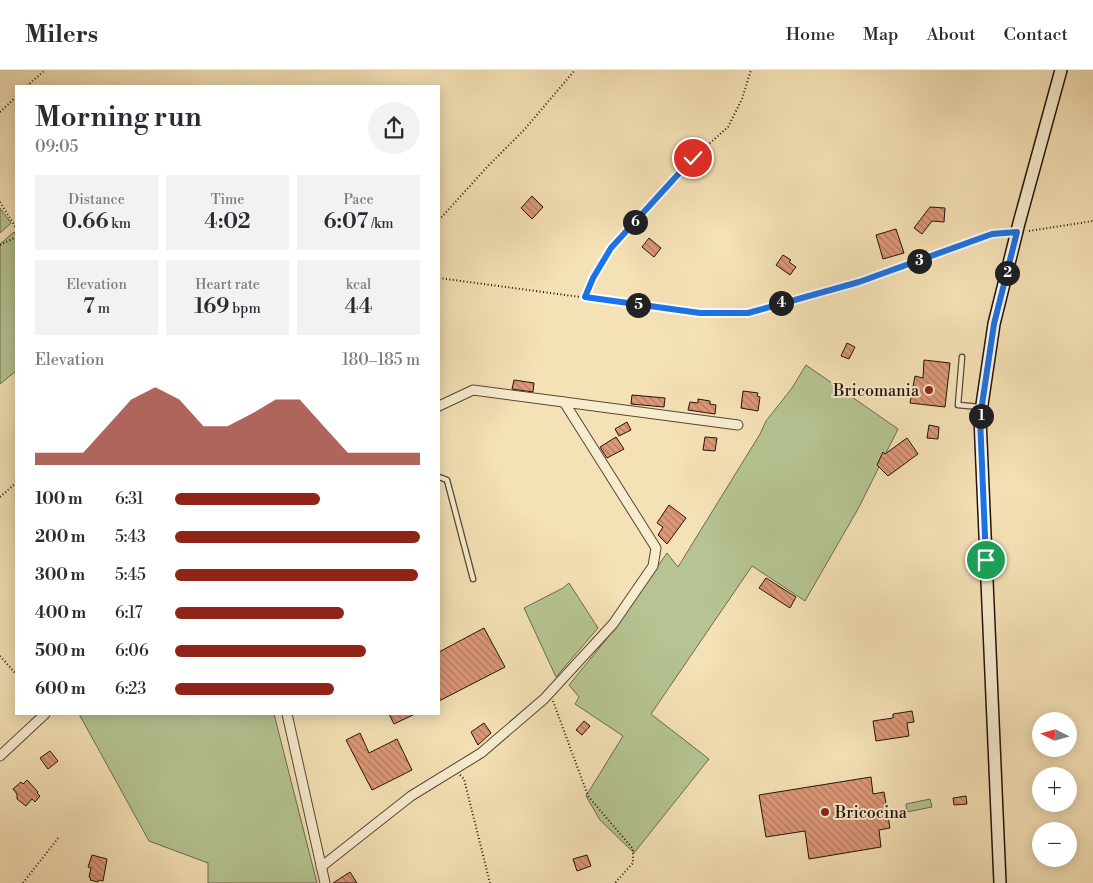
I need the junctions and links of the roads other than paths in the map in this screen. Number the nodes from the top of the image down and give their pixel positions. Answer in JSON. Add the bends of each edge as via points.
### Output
{"nodes":[{"id":1,"x":1061,"y":70,"type":"edge"},
{"id":2,"x":962,"y":357,"type":"dead end"},
{"id":3,"x":564,"y":402,"type":"junction"},
{"id":4,"x":440,"y":406,"type":"edge"},
{"id":5,"x":982,"y":407,"type":"junction"},
{"id":6,"x":738,"y":425,"type":"dead end"},
{"id":7,"x":440,"y":477,"type":"edge"},
{"id":8,"x":473,"y":580,"type":"dead end"},
{"id":9,"x":44,"y":715,"type":"edge"},
{"id":10,"x":287,"y":715,"type":"edge"},
{"id":11,"x":0,"y":756,"type":"edge"},
{"id":12,"x":321,"y":867,"type":"junction"},
{"id":13,"x":325,"y":883,"type":"edge"},
{"id":14,"x":1000,"y":883,"type":"edge"}],
"edges":[{"from":1,"to":5,"type":"main road","via":[[994,324]]},
{"from":2,"to":5,"type":"lane","via":[[958,405]]},
{"from":3,"to":4,"type":"street","via":[[473,390]]},
{"from":3,"to":6,"type":"street"},
{"from":3,"to":12,"type":"street","via":[[656,548],[654,566],[613,624],[550,692],[481,753],[411,796]]},
{"from":5,"to":14,"type":"main road"},
{"from":7,"to":8,"type":"lane","via":[[447,480]]},
{"from":9,"to":11,"type":"street"},
{"from":10,"to":12,"type":"street"},
{"from":12,"to":13,"type":"street"}]}
